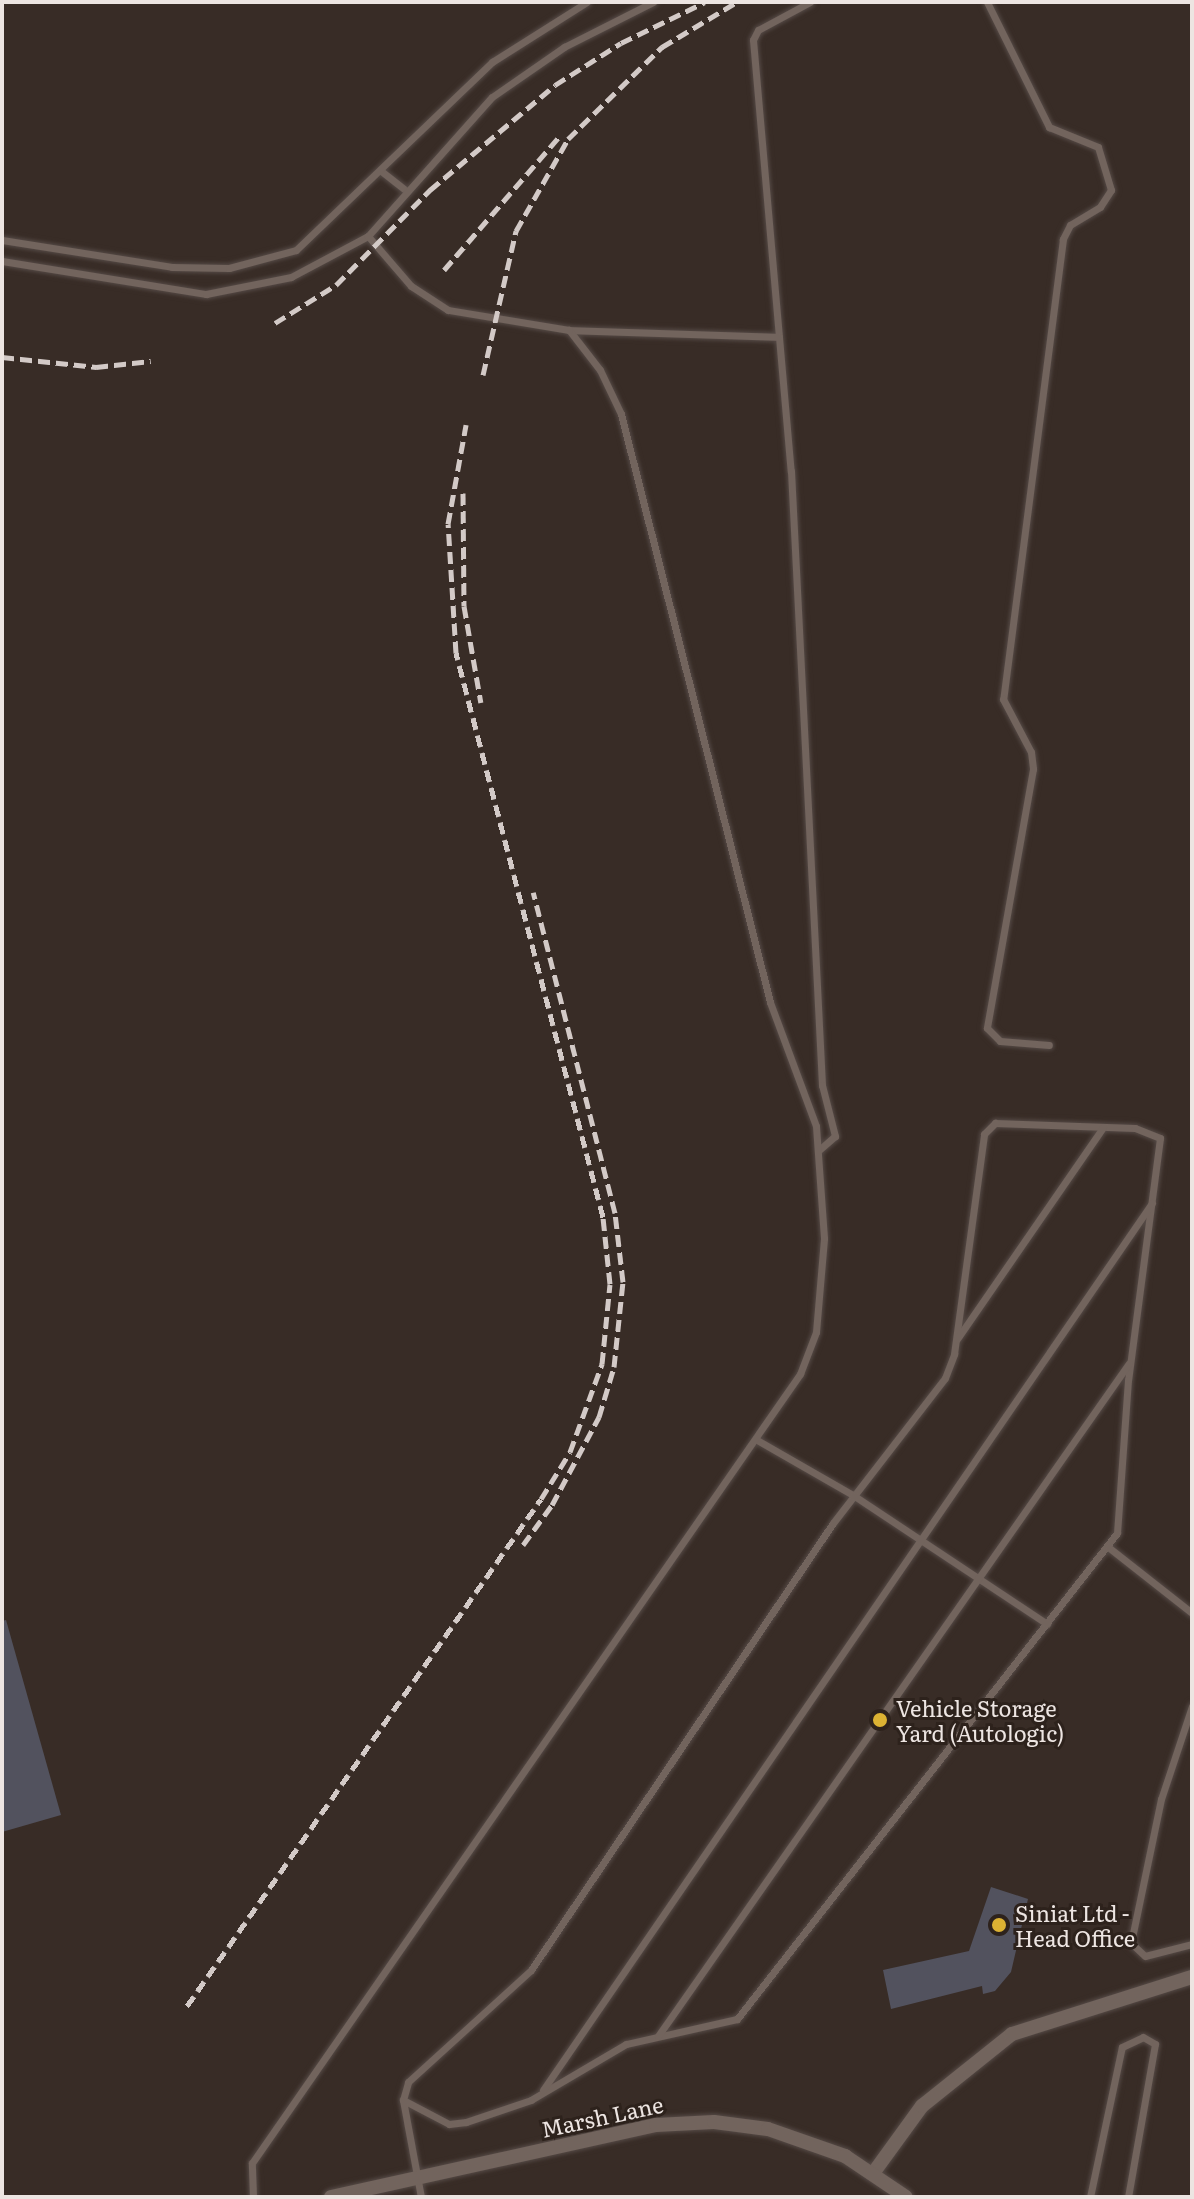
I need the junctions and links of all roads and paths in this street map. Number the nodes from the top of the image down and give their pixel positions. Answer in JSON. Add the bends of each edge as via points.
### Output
{"nodes":[{"id":1,"x":587,"y":2,"type":"edge"},
{"id":2,"x":653,"y":2,"type":"edge"},
{"id":3,"x":810,"y":2,"type":"edge"},
{"id":4,"x":987,"y":2,"type":"edge"},
{"id":5,"x":381,"y":171,"type":"junction"},
{"id":6,"x":404,"y":189,"type":"junction"},
{"id":7,"x":368,"y":236,"type":"junction"},
{"id":8,"x":2,"y":240,"type":"edge"},
{"id":9,"x":2,"y":261,"type":"edge"},
{"id":10,"x":569,"y":330,"type":"junction"},
{"id":11,"x":779,"y":337,"type":"junction"},
{"id":12,"x":1049,"y":1045,"type":"dead end"},
{"id":13,"x":1103,"y":1127,"type":"junction"},
{"id":14,"x":819,"y":1150,"type":"junction"},
{"id":15,"x":1153,"y":1202,"type":"junction"},
{"id":16,"x":955,"y":1341,"type":"junction"},
{"id":17,"x":1130,"y":1361,"type":"junction"},
{"id":18,"x":757,"y":1440,"type":"junction"},
{"id":19,"x":853,"y":1495,"type":"junction"},
{"id":20,"x":919,"y":1539,"type":"junction"},
{"id":21,"x":1108,"y":1547,"type":"junction"},
{"id":22,"x":978,"y":1578,"type":"junction"},
{"id":23,"x":1192,"y":1613,"type":"edge"},
{"id":24,"x":1047,"y":1624,"type":"junction"},
{"id":25,"x":1192,"y":1706,"type":"edge"},
{"id":26,"x":1192,"y":1944,"type":"edge"},
{"id":27,"x":1192,"y":1977,"type":"edge"},
{"id":28,"x":658,"y":2036,"type":"junction"},
{"id":29,"x":542,"y":2091,"type":"junction"},
{"id":30,"x":403,"y":2100,"type":"junction"},
{"id":31,"x":874,"y":2172,"type":"junction"},
{"id":32,"x":416,"y":2175,"type":"junction"},
{"id":33,"x":253,"y":2197,"type":"edge"},
{"id":34,"x":331,"y":2197,"type":"edge"},
{"id":35,"x":421,"y":2197,"type":"edge"},
{"id":36,"x":906,"y":2197,"type":"edge"},
{"id":37,"x":1090,"y":2197,"type":"edge"},
{"id":38,"x":1128,"y":2197,"type":"edge"}],
"edges":[{"from":1,"to":5,"type":"lane","via":[[492,62],[415,130]]},
{"from":2,"to":6,"type":"lane","via":[[564,47],[492,97]]},
{"from":3,"to":11,"type":"lane","via":[[758,30],[753,40]]},
{"from":4,"to":12,"type":"lane","via":[[1049,127],[1098,147],[1111,190],[1107,201],[1070,225],[1063,239],[1003,699],[1031,752],[1033,769],[987,1028],[1000,1041]]},
{"from":5,"to":6,"type":"lane"},
{"from":5,"to":8,"type":"lane","via":[[296,250],[229,268],[172,267]]},
{"from":6,"to":7,"type":"lane"},
{"from":7,"to":9,"type":"lane","via":[[291,277],[236,292],[150,287]]},
{"from":7,"to":10,"type":"lane","via":[[411,286],[448,310]]},
{"from":10,"to":11,"type":"lane"},
{"from":10,"to":14,"type":"lane","via":[[600,370],[634,457],[770,1002],[812,1112]]},
{"from":11,"to":14,"type":"lane","via":[[813,839],[822,1085],[835,1136]]},
{"from":13,"to":15,"type":"lane","via":[[1157,1133]]},
{"from":13,"to":16,"type":"lane"},
{"from":13,"to":16,"type":"lane","via":[[995,1123],[986,1128]]},
{"from":14,"to":18,"type":"lane","via":[[825,1225],[816,1332],[800,1374]]},
{"from":15,"to":17,"type":"lane"},
{"from":15,"to":20,"type":"lane"},
{"from":16,"to":19,"type":"lane","via":[[945,1378]]},
{"from":17,"to":21,"type":"lane","via":[[1122,1517]]},
{"from":17,"to":22,"type":"lane"},
{"from":18,"to":19,"type":"lane"},
{"from":18,"to":33,"type":"lane","via":[[252,2163]]},
{"from":19,"to":20,"type":"lane"},
{"from":19,"to":30,"type":"lane","via":[[545,1951],[507,1997],[408,2082]]},
{"from":20,"to":22,"type":"lane"},
{"from":20,"to":29,"type":"lane"},
{"from":21,"to":23,"type":"lane"},
{"from":21,"to":24,"type":"lane"},
{"from":22,"to":24,"type":"lane"},
{"from":22,"to":28,"type":"lane"},
{"from":24,"to":28,"type":"lane","via":[[744,2012],[731,2021]]},
{"from":25,"to":26,"type":"lane","via":[[1161,1799],[1131,1943],[1145,1956]]},
{"from":27,"to":31,"type":"street","via":[[1012,2034],[922,2106]]},
{"from":28,"to":29,"type":"lane","via":[[613,2050]]},
{"from":29,"to":30,"type":"lane","via":[[509,2109],[457,2124]]},
{"from":30,"to":32,"type":"lane"},
{"from":31,"to":32,"type":"street","name":"Marsh Lane","via":[[785,2133],[714,2122],[656,2125]]},
{"from":31,"to":36,"type":"street","name":"Marsh Lane"},
{"from":32,"to":34,"type":"street","name":"Marsh Lane"},
{"from":32,"to":35,"type":"lane"},
{"from":37,"to":38,"type":"lane","via":[[1122,2047],[1143,2037],[1155,2044]]}]}
